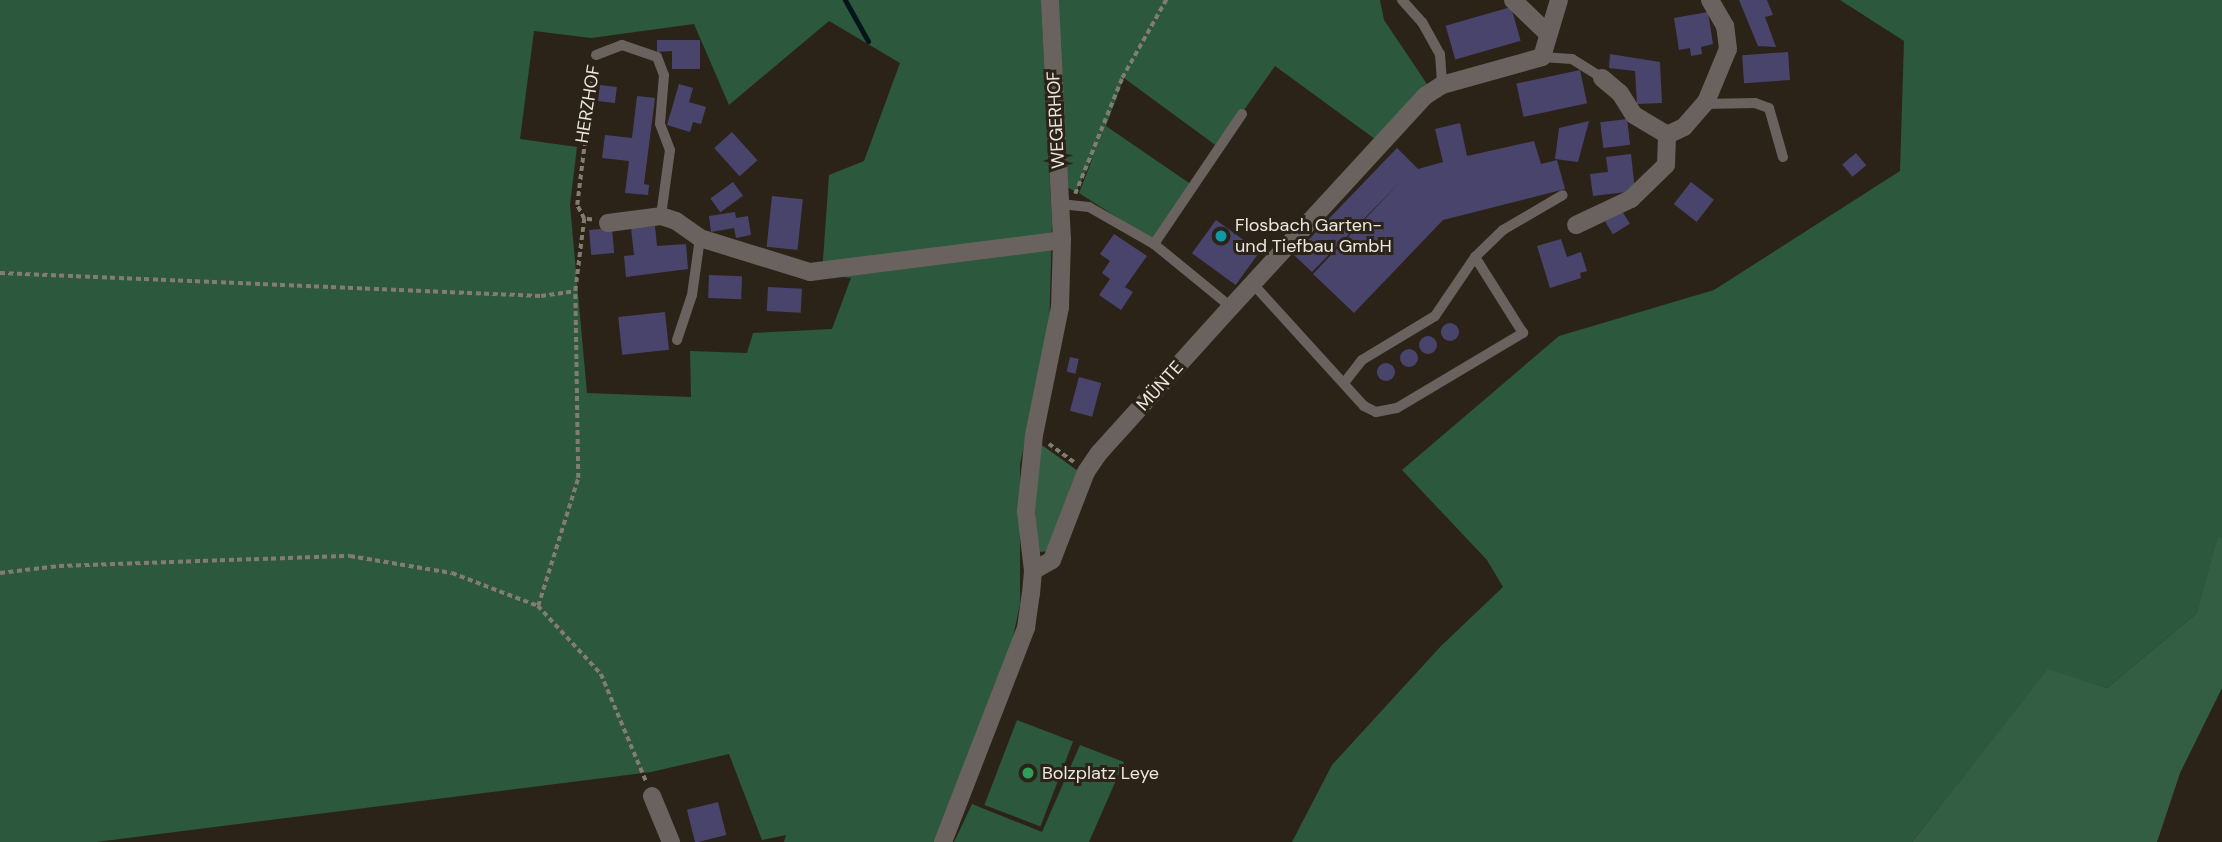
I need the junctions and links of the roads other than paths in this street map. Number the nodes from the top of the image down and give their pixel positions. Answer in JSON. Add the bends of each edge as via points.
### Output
{"nodes":[{"id":1,"x":1050,"y":0,"type":"edge"},
{"id":2,"x":1402,"y":0,"type":"edge"},
{"id":3,"x":1513,"y":0,"type":"edge"},
{"id":4,"x":1559,"y":0,"type":"edge"},
{"id":5,"x":1710,"y":0,"type":"edge"},
{"id":6,"x":1546,"y":32,"type":"junction"},
{"id":7,"x":596,"y":55,"type":"road end"},
{"id":8,"x":1542,"y":57,"type":"junction"},
{"id":9,"x":1602,"y":78,"type":"joint"},
{"id":10,"x":1441,"y":85,"type":"junction"},
{"id":11,"x":1704,"y":104,"type":"junction"},
{"id":12,"x":1242,"y":114,"type":"dead end"},
{"id":13,"x":1667,"y":135,"type":"junction"},
{"id":14,"x":1783,"y":157,"type":"dead end"},
{"id":15,"x":1563,"y":195,"type":"dead end"},
{"id":16,"x":1060,"y":204,"type":"junction"},
{"id":17,"x":661,"y":216,"type":"junction"},
{"id":18,"x":608,"y":223,"type":"road end"},
{"id":19,"x":1576,"y":225,"type":"dead end"},
{"id":20,"x":700,"y":238,"type":"junction"},
{"id":21,"x":1062,"y":240,"type":"junction"},
{"id":22,"x":1154,"y":244,"type":"junction"},
{"id":23,"x":1475,"y":257,"type":"junction"},
{"id":24,"x":1253,"y":284,"type":"junction"},
{"id":25,"x":1231,"y":307,"type":"junction"},
{"id":26,"x":677,"y":340,"type":"dead end"},
{"id":27,"x":1344,"y":383,"type":"junction"},
{"id":28,"x":1033,"y":571,"type":"junction"},
{"id":29,"x":652,"y":796,"type":"road end"},
{"id":30,"x":671,"y":842,"type":"edge"},
{"id":31,"x":943,"y":842,"type":"edge"}],
"edges":[{"from":1,"to":16,"type":"street","name":"WEGERHOF"},
{"from":2,"to":10,"type":"lane","via":[[1422,22],[1440,54]]},
{"from":3,"to":6,"type":"street"},
{"from":4,"to":6,"type":"street"},
{"from":5,"to":11,"type":"street","via":[[1725,26],[1728,49]]},
{"from":6,"to":8,"type":"street"},
{"from":7,"to":17,"type":"lane","name":"HERZHOF","via":[[622,45],[657,57],[664,75],[660,124],[670,150]]},
{"from":8,"to":9,"type":"lane","name":"MÜNTE","via":[[1572,59]]},
{"from":8,"to":10,"type":"street","name":"MÜNTE"},
{"from":9,"to":13,"type":"street","name":"MÜNTE","via":[[1620,93],[1634,115]]},
{"from":10,"to":24,"type":"street","name":"MÜNTE","via":[[1425,96]]},
{"from":11,"to":13,"type":"street","via":[[1684,127]]},
{"from":11,"to":14,"type":"lane","via":[[1755,103],[1769,108]]},
{"from":12,"to":22,"type":"lane"},
{"from":13,"to":19,"type":"street","via":[[1668,158],[1631,199]]},
{"from":15,"to":23,"type":"lane","via":[[1503,230]]},
{"from":16,"to":21,"type":"street","name":"WEGERHOF"},
{"from":16,"to":22,"type":"lane","via":[[1089,207]]},
{"from":17,"to":18,"type":"street"},
{"from":17,"to":20,"type":"street","via":[[677,220]]},
{"from":20,"to":21,"type":"street","via":[[810,272]]},
{"from":20,"to":26,"type":"lane","via":[[692,295]]},
{"from":21,"to":28,"type":"street","name":"WEGERHOF","via":[[1060,307],[1034,435],[1026,511]]},
{"from":22,"to":25,"type":"lane"},
{"from":23,"to":27,"type":"lane","via":[[1435,316],[1362,360]]},
{"from":23,"to":27,"type":"lane","via":[[1522,333],[1396,408],[1376,412]]},
{"from":24,"to":25,"type":"street","name":"MÜNTE"},
{"from":24,"to":27,"type":"lane"},
{"from":25,"to":28,"type":"street","name":"MÜNTE","via":[[1086,472],[1052,560]]},
{"from":28,"to":31,"type":"street","via":[[1026,628]]},
{"from":29,"to":30,"type":"street"}]}
